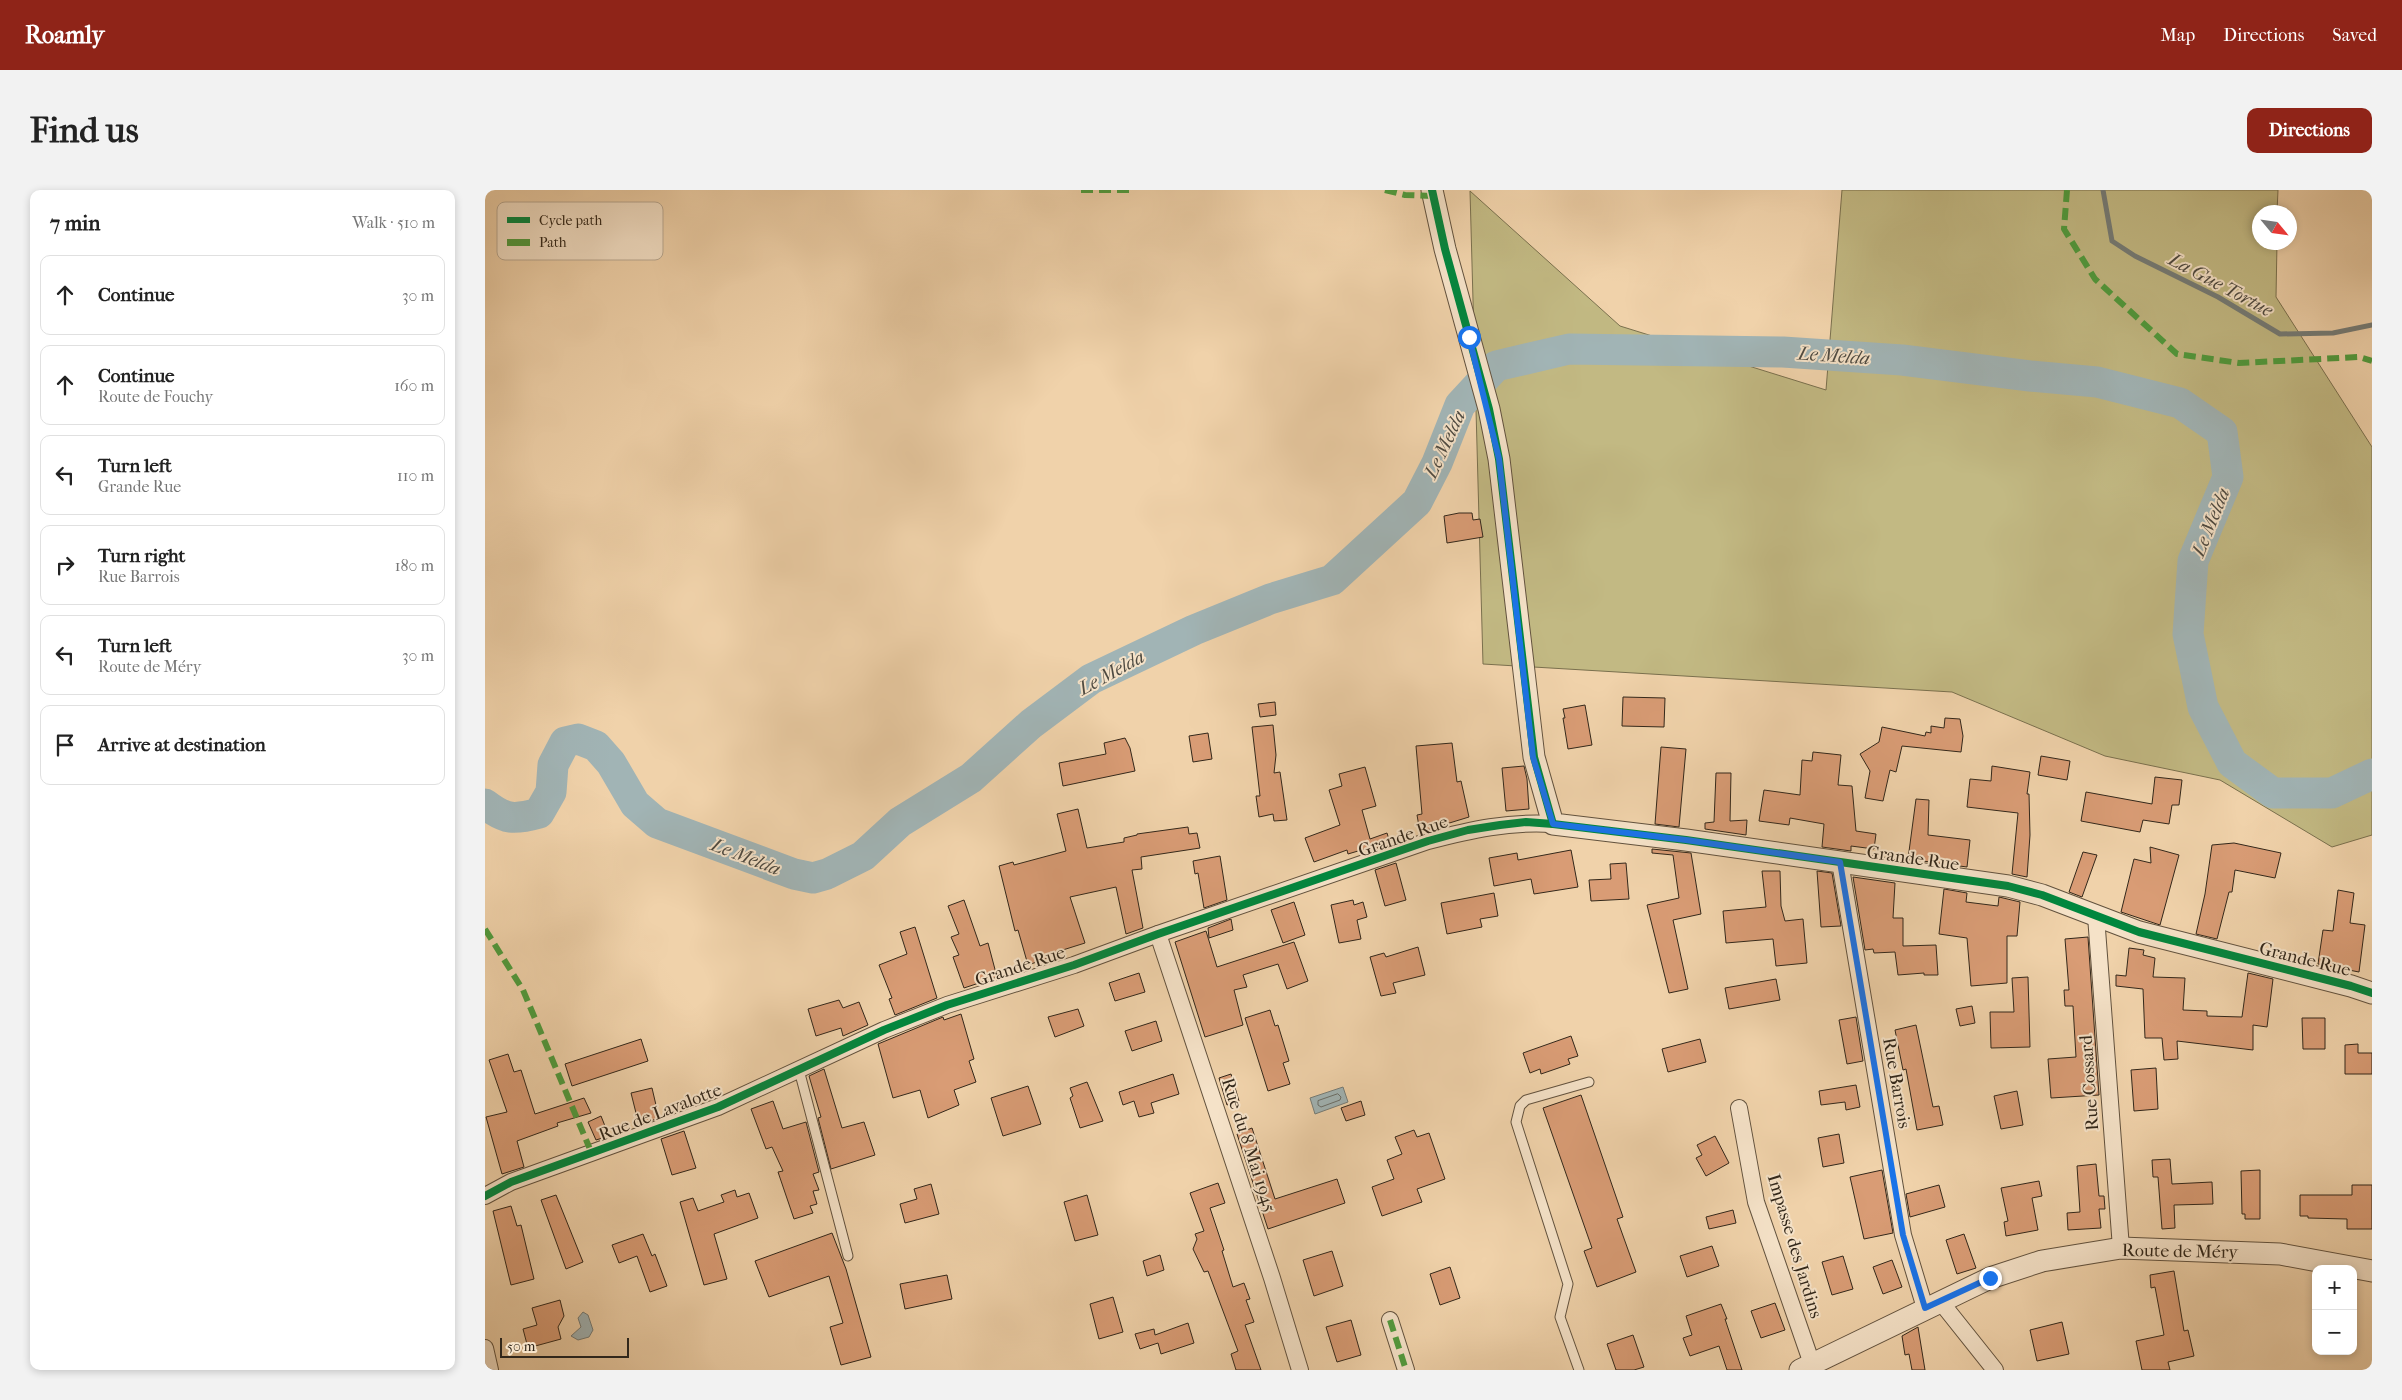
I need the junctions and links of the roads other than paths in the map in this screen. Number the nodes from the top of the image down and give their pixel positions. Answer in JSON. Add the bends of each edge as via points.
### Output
{"nodes":[{"id":1,"x":1433,"y":190,"type":"edge"},
{"id":2,"x":1553,"y":824,"type":"junction"},
{"id":3,"x":1840,"y":862,"type":"junction"},
{"id":4,"x":2096,"y":916,"type":"junction"},
{"id":5,"x":1158,"y":934,"type":"junction"},
{"id":6,"x":2372,"y":993,"type":"edge"},
{"id":7,"x":844,"y":1048,"type":"joint"},
{"id":8,"x":799,"y":1070,"type":"junction"},
{"id":9,"x":1589,"y":1082,"type":"dead end"},
{"id":10,"x":1739,"y":1108,"type":"dead end"},
{"id":11,"x":485,"y":1196,"type":"edge"},
{"id":12,"x":2121,"y":1248,"type":"junction"},
{"id":13,"x":848,"y":1256,"type":"dead end"},
{"id":14,"x":2372,"y":1271,"type":"edge"},
{"id":15,"x":1932,"y":1304,"type":"junction"},
{"id":16,"x":1389,"y":1320,"type":"dead end"},
{"id":17,"x":485,"y":1348,"type":"edge"},
{"id":18,"x":1806,"y":1367,"type":"edge"},
{"id":19,"x":490,"y":1370,"type":"edge"},
{"id":20,"x":1300,"y":1370,"type":"edge"},
{"id":21,"x":1406,"y":1370,"type":"edge"},
{"id":22,"x":1579,"y":1370,"type":"edge"},
{"id":23,"x":1995,"y":1370,"type":"edge"}],
"edges":[{"from":1,"to":2,"type":"street","via":[[1499,459],[1533,757]]},
{"from":2,"to":3,"type":"street","name":"Grande Rue"},
{"from":2,"to":5,"type":"street","name":"Grande Rue","via":[[1526,822],[1500,825],[1436,839]]},
{"from":3,"to":4,"type":"street","name":"Grande Rue","via":[[2008,886]]},
{"from":3,"to":15,"type":"street","name":"Rue Barrois","via":[[1903,1235]]},
{"from":4,"to":6,"type":"street","name":"Grande Rue","via":[[2139,932]]},
{"from":4,"to":12,"type":"street","name":"Rue Cossard"},
{"from":5,"to":7,"type":"street","name":"Grande Rue","via":[[1074,965],[947,1005]]},
{"from":5,"to":20,"type":"street","name":"Rue du 8 Mai 1945"},
{"from":7,"to":8,"type":"street","name":"Rue de Lavalotte"},
{"from":8,"to":11,"type":"street","name":"Rue de Lavalotte","via":[[718,1107],[511,1182]]},
{"from":8,"to":13,"type":"lane"},
{"from":9,"to":22,"type":"lane","via":[[1526,1100],[1520,1106],[1516,1122],[1568,1284],[1560,1317]]},
{"from":10,"to":18,"type":"street","name":"Impasse des Jardins","via":[[1756,1202]]},
{"from":12,"to":14,"type":"street","name":"Route de Méry","via":[[2280,1254]]},
{"from":12,"to":15,"type":"street","name":"Route de Méry","via":[[2042,1261],[1990,1278]]},
{"from":15,"to":18,"type":"street","name":"Route de Méry"},
{"from":15,"to":23,"type":"street"},
{"from":16,"to":21,"type":"street"},
{"from":17,"to":19,"type":"street"}]}
